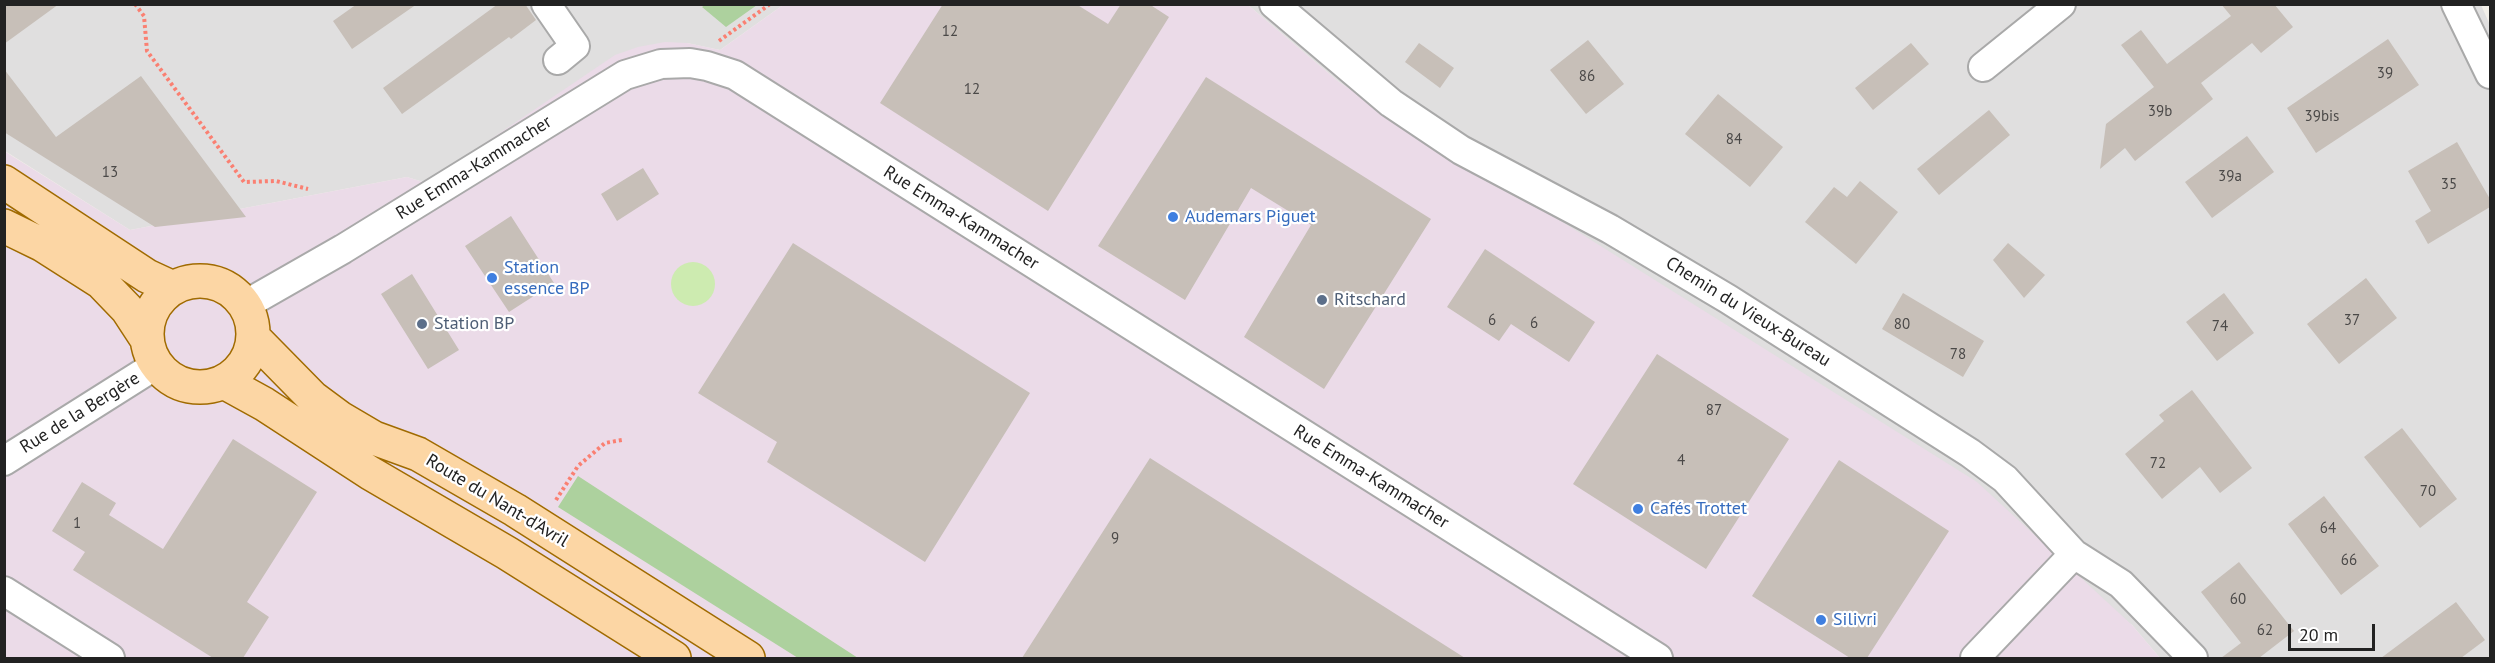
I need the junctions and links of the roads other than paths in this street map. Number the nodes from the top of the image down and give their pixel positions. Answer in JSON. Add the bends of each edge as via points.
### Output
{"nodes":[{"id":1,"x":546,"y":4,"type":"edge"},
{"id":2,"x":1274,"y":4,"type":"edge"},
{"id":3,"x":2061,"y":4,"type":"edge"},
{"id":4,"x":2456,"y":4,"type":"edge"},
{"id":5,"x":558,"y":60,"type":"dead end"},
{"id":6,"x":1983,"y":67,"type":"dead end"},
{"id":7,"x":2490,"y":74,"type":"edge"},
{"id":8,"x":4,"y":182,"type":"edge"},
{"id":9,"x":4,"y":226,"type":"edge"},
{"id":10,"x":173,"y":288,"type":"junction"},
{"id":11,"x":245,"y":305,"type":"junction"},
{"id":12,"x":254,"y":338,"type":"junction"},
{"id":13,"x":151,"y":352,"type":"junction"},
{"id":14,"x":224,"y":382,"type":"junction"},
{"id":15,"x":4,"y":461,"type":"edge"},
{"id":16,"x":2074,"y":554,"type":"junction"},
{"id":17,"x":4,"y":591,"type":"edge"},
{"id":18,"x":110,"y":658,"type":"edge"},
{"id":19,"x":674,"y":658,"type":"edge"},
{"id":20,"x":748,"y":658,"type":"edge"},
{"id":21,"x":1658,"y":658,"type":"edge"},
{"id":22,"x":1975,"y":658,"type":"edge"},
{"id":23,"x":2193,"y":658,"type":"edge"}],
"edges":[{"from":1,"to":5,"type":"street","via":[[575,46]]},
{"from":2,"to":16,"type":"street","name":"Chemin du Vieux-Bureau","via":[[1391,103],[1453,144],[1708,287],[1970,453],[2005,479]]},
{"from":3,"to":6,"type":"street"},
{"from":4,"to":7,"type":"street"},
{"from":8,"to":10,"type":"main road","via":[[147,276]]},
{"from":9,"to":13,"type":"main road","via":[[43,245],[101,282],[127,309]]},
{"from":10,"to":11,"type":"main road","via":[[192,281],[213,282],[231,291]]},
{"from":10,"to":13,"type":"main road","via":[[158,301],[148,318]]},
{"from":11,"to":12,"type":"main road"},
{"from":11,"to":21,"type":"street","name":"Rue Emma-Kammacher","via":[[625,75],[661,64],[706,66],[735,75]]},
{"from":12,"to":14,"type":"main road","via":[[239,371]]},
{"from":12,"to":20,"type":"main road","name":"Route du Nant-d'Avril","via":[[313,398],[340,418],[374,438],[418,454],[515,510]]},
{"from":13,"to":14,"type":"main road","via":[[173,380],[195,387]]},
{"from":13,"to":15,"type":"street","name":"Rue de la Bergère"},
{"from":14,"to":19,"type":"main road"},
{"from":16,"to":22,"type":"street"},
{"from":16,"to":23,"type":"street","name":"Chemin du Vieux-Bureau","via":[[2121,584]]},
{"from":17,"to":18,"type":"street"}]}
